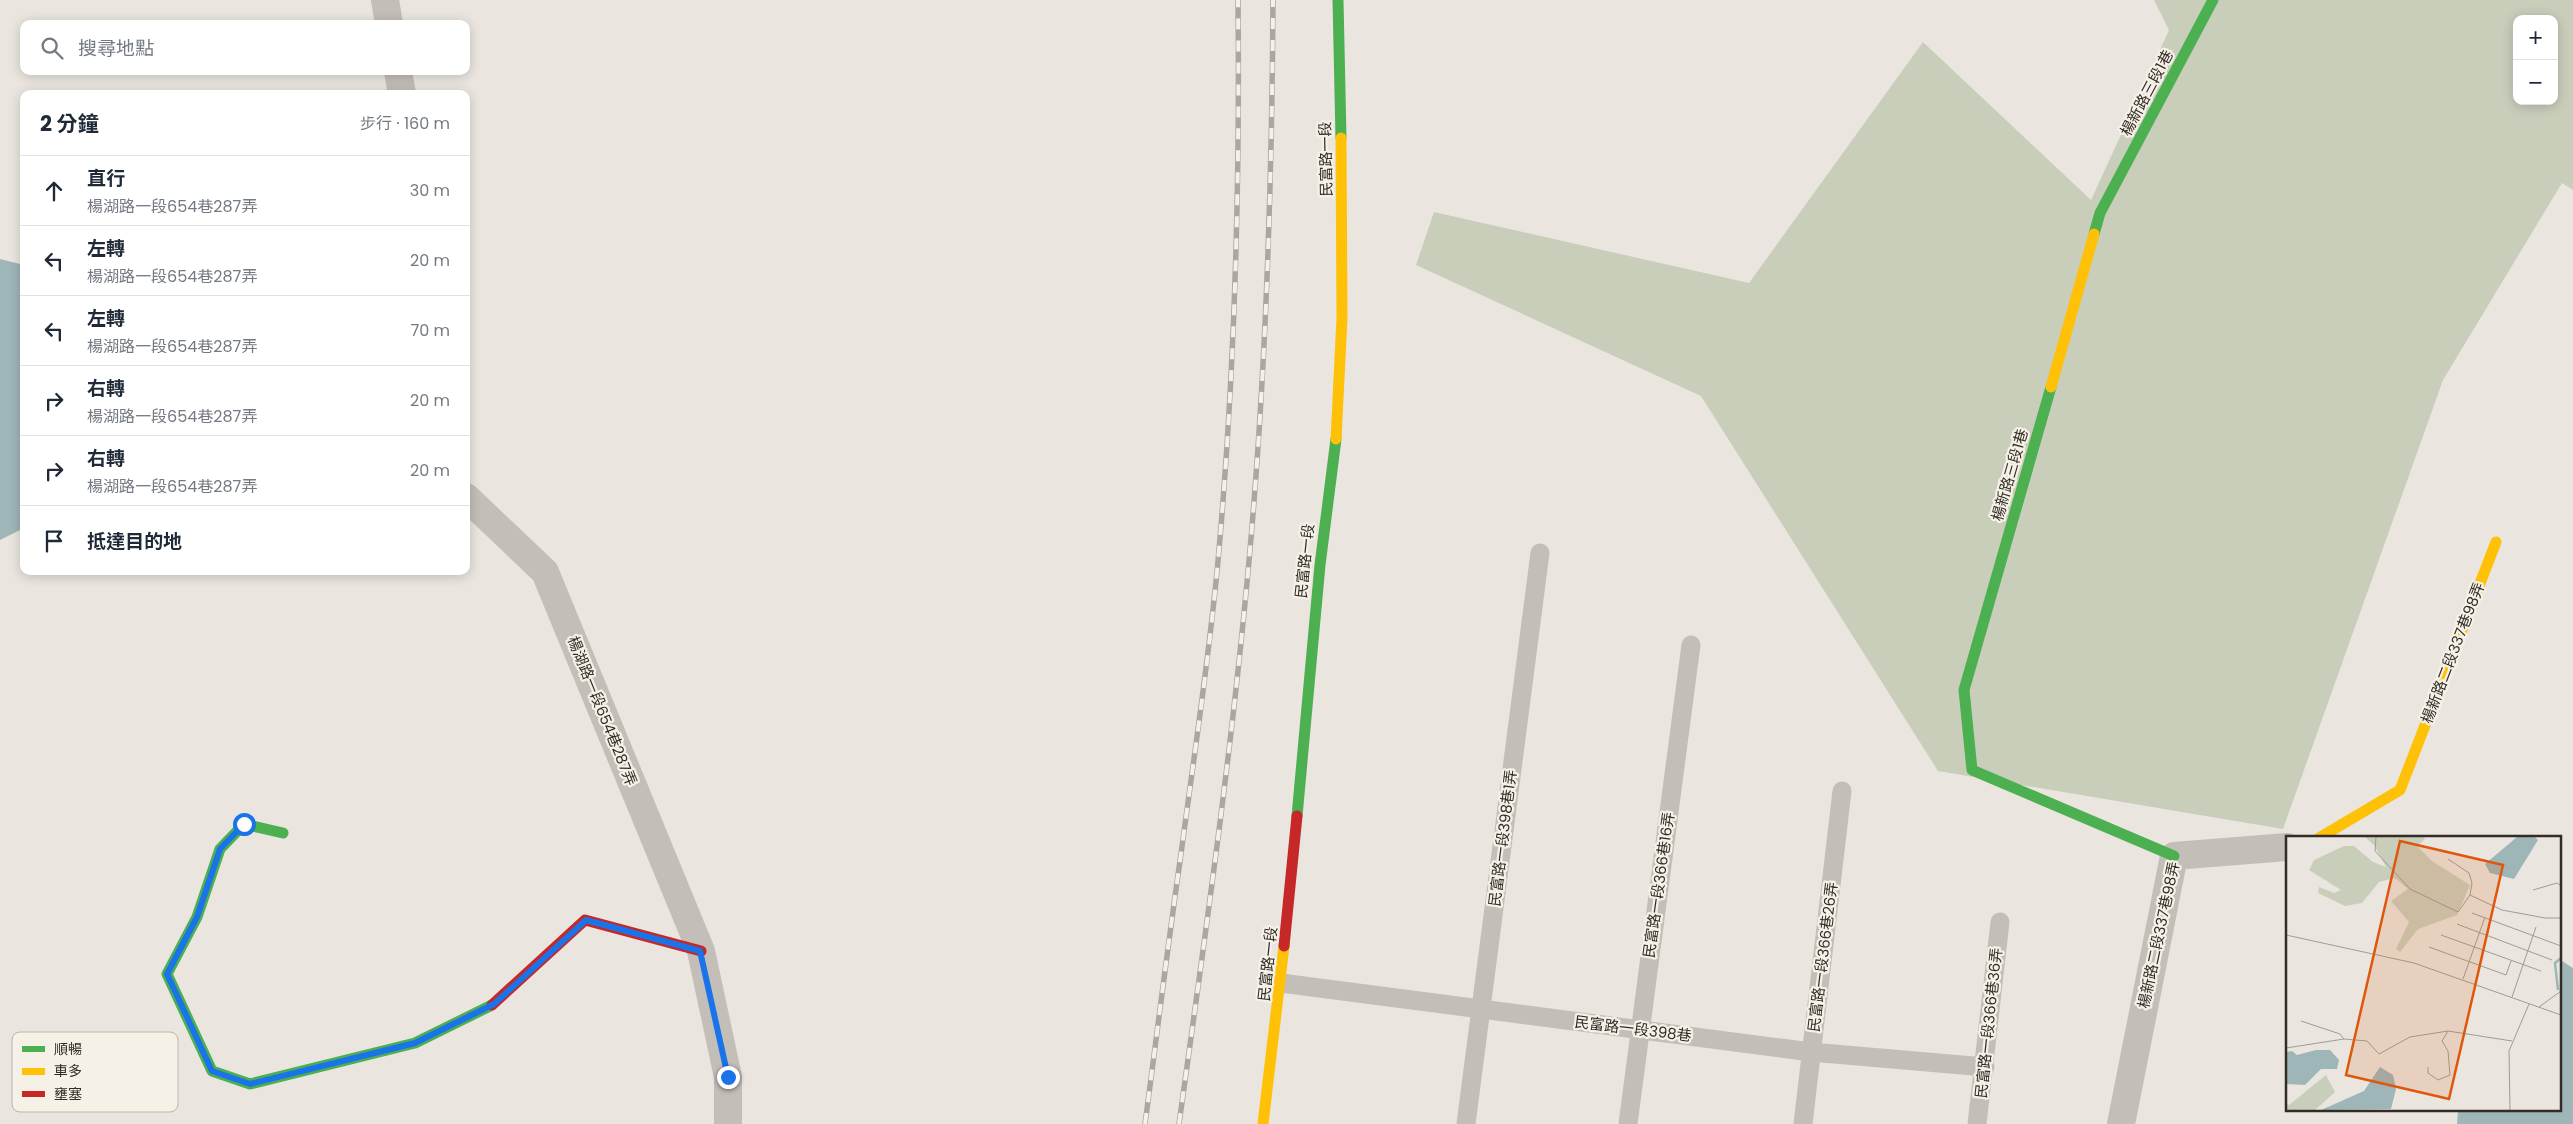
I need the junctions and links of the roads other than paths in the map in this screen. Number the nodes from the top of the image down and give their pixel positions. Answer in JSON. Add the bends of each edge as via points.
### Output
{"nodes":[{"id":1,"x":385,"y":0,"type":"edge"},
{"id":2,"x":1338,"y":0,"type":"edge"},
{"id":3,"x":2214,"y":0,"type":"edge"},
{"id":4,"x":388,"y":20,"type":"edge"},
{"id":5,"x":399,"y":75,"type":"edge"},
{"id":6,"x":401,"y":90,"type":"edge"},
{"id":7,"x":470,"y":501,"type":"edge"},
{"id":8,"x":2496,"y":542,"type":"dead end"},
{"id":9,"x":1540,"y":553,"type":"dead end"},
{"id":10,"x":1691,"y":645,"type":"dead end"},
{"id":11,"x":1842,"y":791,"type":"dead end"},
{"id":12,"x":282,"y":833,"type":"dead end"},
{"id":13,"x":2322,"y":836,"type":"edge"},
{"id":14,"x":2286,"y":847,"type":"edge"},
{"id":15,"x":2174,"y":856,"type":"junction"},
{"id":16,"x":2000,"y":922,"type":"dead end"},
{"id":17,"x":700,"y":951,"type":"junction"},
{"id":18,"x":1281,"y":983,"type":"junction"},
{"id":19,"x":1481,"y":1010,"type":"junction"},
{"id":20,"x":1639,"y":1030,"type":"junction"},
{"id":21,"x":1811,"y":1052,"type":"junction"},
{"id":22,"x":1985,"y":1067,"type":"junction"},
{"id":23,"x":728,"y":1124,"type":"edge"},
{"id":24,"x":1263,"y":1124,"type":"edge"},
{"id":25,"x":1466,"y":1124,"type":"edge"},
{"id":26,"x":1628,"y":1124,"type":"edge"},
{"id":27,"x":1803,"y":1124,"type":"edge"},
{"id":28,"x":1977,"y":1124,"type":"edge"},
{"id":29,"x":2121,"y":1124,"type":"edge"}],
"edges":[{"from":1,"to":4,"type":"street"},
{"from":2,"to":18,"type":"street","name":"民富路一段","via":[[1342,199],[1342,361],[1338,435],[1323,529]]},
{"from":3,"to":15,"type":"street","name":"楊新路三段1巷","via":[[2100,213],[1964,690],[1972,770]]},
{"from":5,"to":6,"type":"street"},
{"from":7,"to":17,"type":"street","name":"楊湖路一段654巷287弄","via":[[545,572]]},
{"from":8,"to":13,"type":"street","name":"楊新路二段337巷98弄","via":[[2400,790]]},
{"from":9,"to":19,"type":"lane","name":"民富路一段398巷1弄"},
{"from":10,"to":20,"type":"lane","name":"民富路一段366巷16弄"},
{"from":11,"to":21,"type":"lane","name":"民富路一段366巷26弄"},
{"from":12,"to":17,"type":"street","via":[[244,824],[220,849],[197,917],[167,974],[212,1071],[250,1084],[415,1043],[486,1009],[586,920]]},
{"from":14,"to":15,"type":"street","name":"楊新路二段337巷98弄"},
{"from":15,"to":29,"type":"street","name":"楊新路二段337巷98弄"},
{"from":16,"to":22,"type":"lane","name":"民富路一段366巷36弄"},
{"from":17,"to":23,"type":"street","name":"楊湖路一段654巷287弄","via":[[728,1077]]},
{"from":18,"to":19,"type":"lane","name":"民富路一段398巷"},
{"from":18,"to":24,"type":"street","name":"民富路一段"},
{"from":19,"to":20,"type":"lane","name":"民富路一段398巷"},
{"from":19,"to":25,"type":"lane","name":"民富路一段398巷1弄"},
{"from":20,"to":21,"type":"lane","name":"民富路一段398巷"},
{"from":20,"to":26,"type":"lane","name":"民富路一段366巷16弄"},
{"from":21,"to":22,"type":"lane","name":"民富路一段398巷"},
{"from":21,"to":27,"type":"lane","name":"民富路一段366巷26弄"},
{"from":22,"to":28,"type":"lane","name":"民富路一段366巷36弄"}]}
